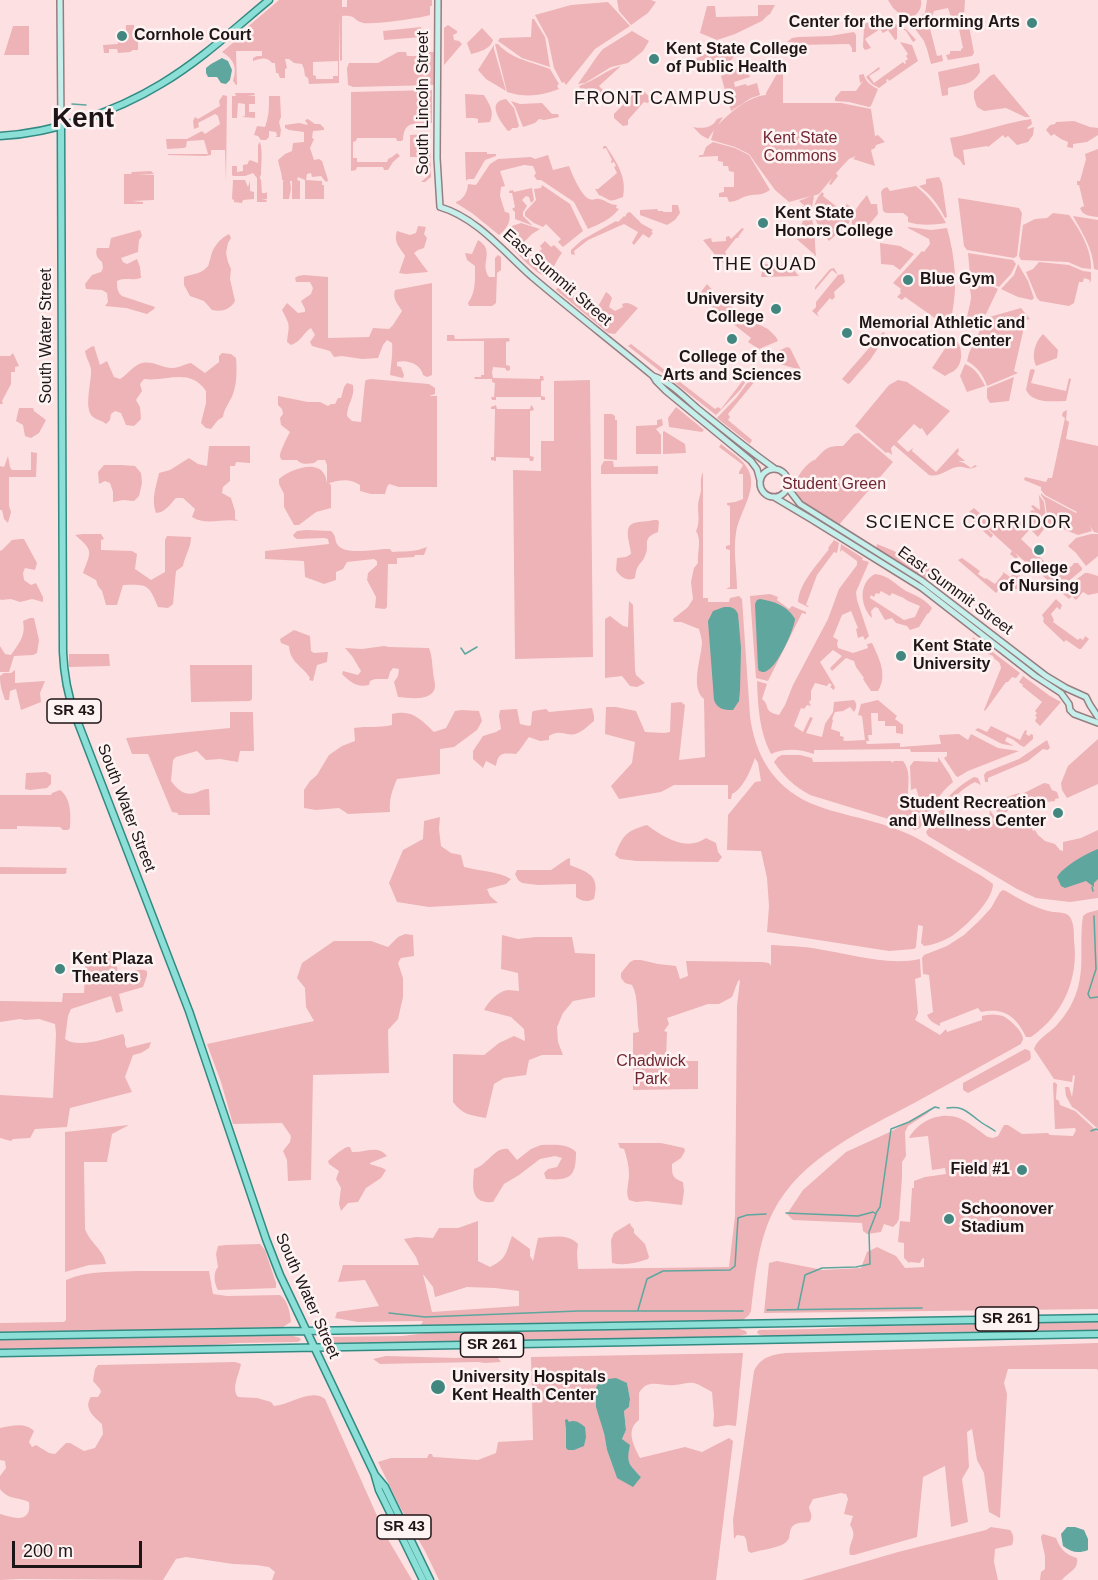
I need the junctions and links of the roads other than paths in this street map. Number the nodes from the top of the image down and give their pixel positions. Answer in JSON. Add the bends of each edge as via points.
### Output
{"nodes":[{"id":1,"x":60,"y":0,"type":"edge"},
{"id":2,"x":269,"y":0,"type":"edge"},
{"id":3,"x":438,"y":0,"type":"edge"},
{"id":4,"x":61,"y":126,"type":"junction"},
{"id":5,"x":0,"y":136,"type":"edge"},
{"id":6,"x":440,"y":207,"type":"joint"},
{"id":7,"x":652,"y":376,"type":"junction"},
{"id":8,"x":774,"y":468,"type":"junction"},
{"id":9,"x":758,"y":482,"type":"junction"},
{"id":10,"x":788,"y":488,"type":"junction"},
{"id":11,"x":774,"y":497,"type":"junction"},
{"id":12,"x":1079,"y":694,"type":"junction"},
{"id":13,"x":1069,"y":704,"type":"junction"},
{"id":14,"x":1090,"y":705,"type":"junction"},
{"id":15,"x":1080,"y":715,"type":"junction"},
{"id":16,"x":1098,"y":717,"type":"edge"},
{"id":17,"x":1098,"y":723,"type":"edge"},
{"id":18,"x":1098,"y":1318,"type":"edge"},
{"id":19,"x":307,"y":1331,"type":"junction"},
{"id":20,"x":1098,"y":1334,"type":"edge"},
{"id":21,"x":0,"y":1336,"type":"edge"},
{"id":22,"x":315,"y":1348,"type":"junction"},
{"id":23,"x":0,"y":1353,"type":"edge"},
{"id":24,"x":375,"y":1475,"type":"junction"},
{"id":25,"x":423,"y":1580,"type":"edge"},
{"id":26,"x":430,"y":1580,"type":"edge"}],
"edges":[{"from":1,"to":4,"type":"main road","name":"South Water Street"},
{"from":2,"to":4,"type":"main road","via":[[159,85],[113,108]]},
{"from":3,"to":6,"type":"main road","name":"South Lincoln Street"},
{"from":4,"to":5,"type":"main road"},
{"from":4,"to":19,"type":"main road","name":"South Water Street","number":"SR 43","via":[[65,684],[189,1011],[266,1239]]},
{"from":6,"to":7,"type":"main road","name":"East Summit Street","via":[[471,222]]},
{"from":7,"to":8,"type":"main road","name":"East Summit Street"},
{"from":7,"to":9,"type":"main road","name":"East Summit Street","via":[[751,462],[757,469]]},
{"from":8,"to":9,"type":"main road","via":[[765,471]]},
{"from":8,"to":10,"type":"main road","via":[[786,475]]},
{"from":9,"to":11,"type":"main road","via":[[766,495]]},
{"from":10,"to":11,"type":"main road"},
{"from":10,"to":12,"type":"main road","name":"East Summit Street","via":[[800,504],[921,580],[1039,671]]},
{"from":11,"to":13,"type":"main road","name":"East Summit Street","via":[[922,588],[1061,693]]},
{"from":12,"to":13,"type":"main road"},
{"from":12,"to":14,"type":"main road"},
{"from":13,"to":15,"type":"main road","via":[[1072,712]]},
{"from":14,"to":15,"type":"main road"},
{"from":14,"to":16,"type":"main road"},
{"from":15,"to":17,"type":"main road"},
{"from":18,"to":19,"type":"main road","number":"SR 261"},
{"from":19,"to":21,"type":"main road","number":"SR 261"},
{"from":19,"to":22,"type":"main road","name":"South Water Street","number":"SR 43"},
{"from":20,"to":22,"type":"main road","number":"SR 261"},
{"from":22,"to":23,"type":"main road","number":"SR 261"},
{"from":22,"to":24,"type":"main road","name":"South Water Street","number":"SR 43"},
{"from":24,"to":25,"type":"main road","name":"South Water Street","number":"SR 43"},
{"from":24,"to":26,"type":"main road","name":"South Water Street","number":"SR 43","via":[[385,1487]]}]}
